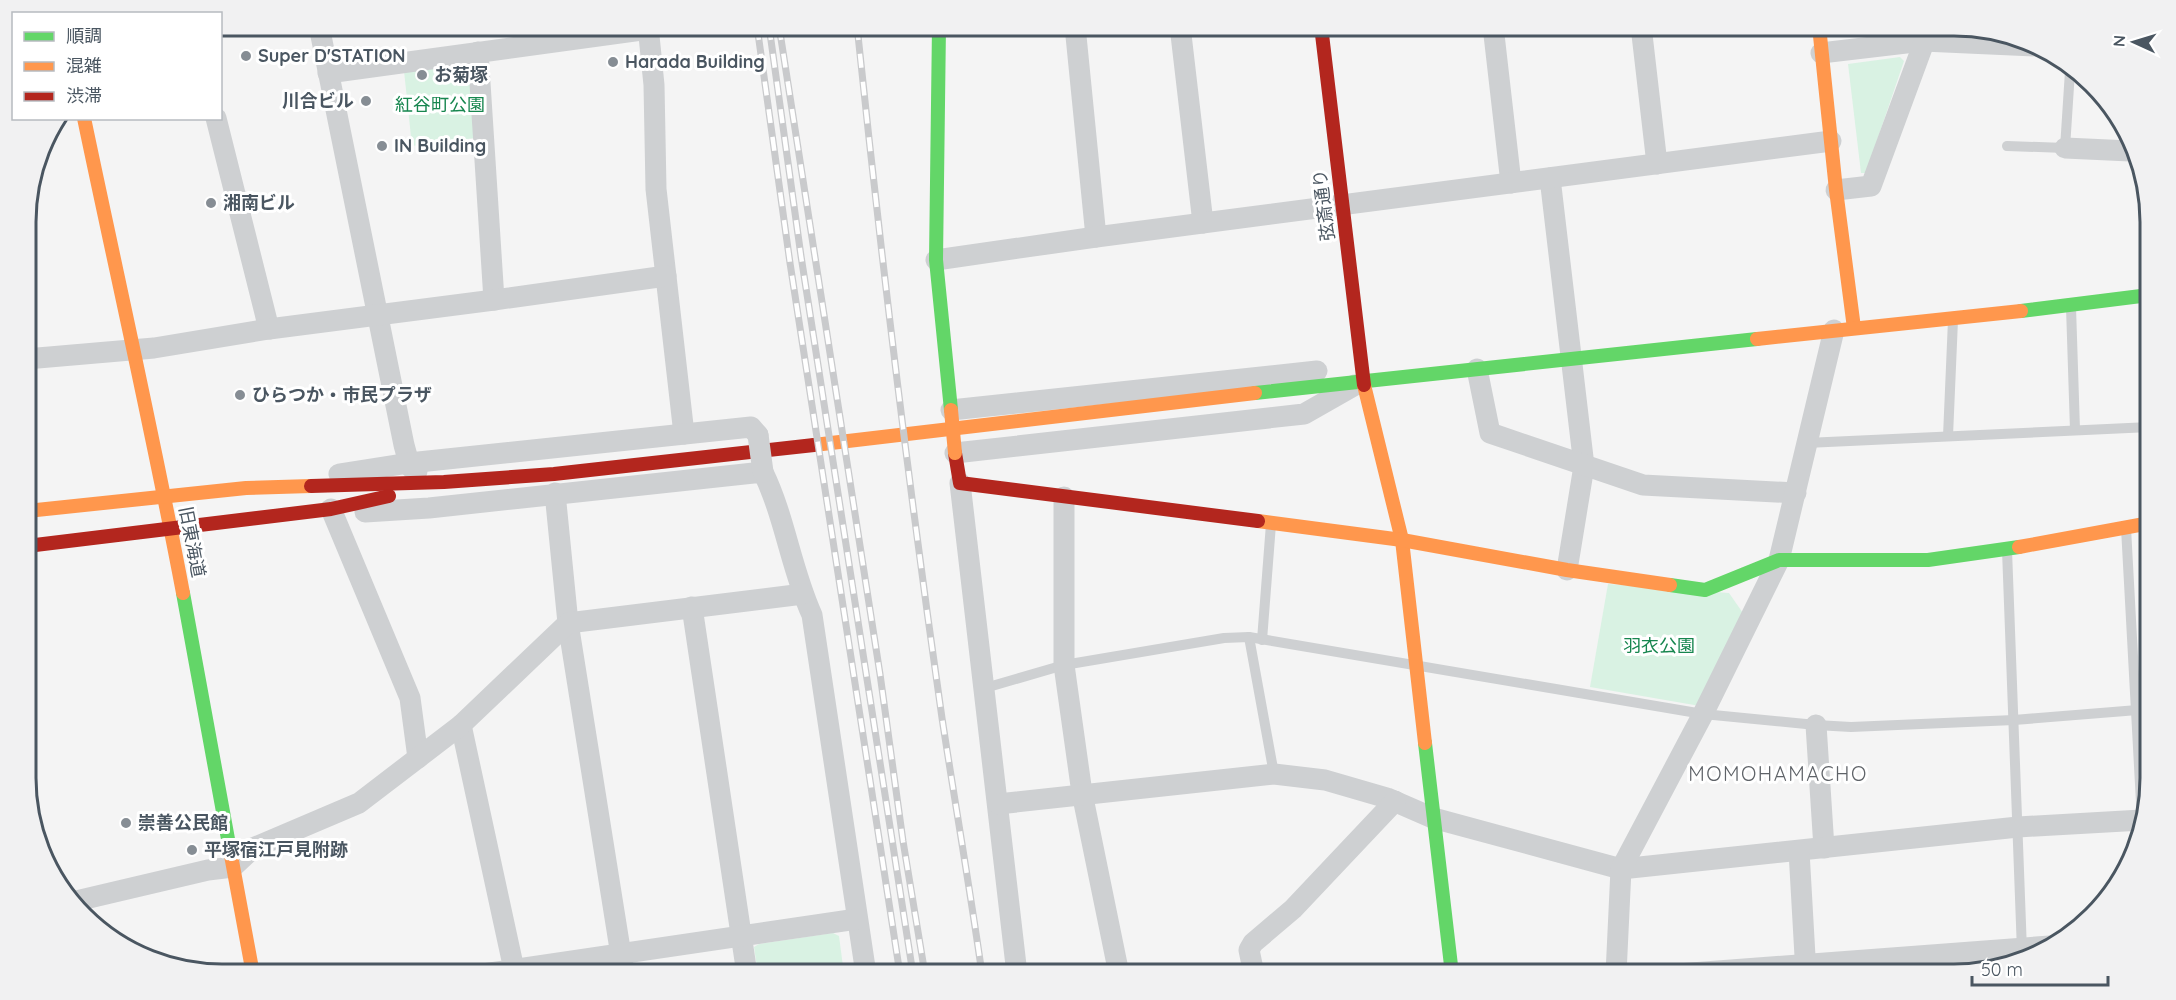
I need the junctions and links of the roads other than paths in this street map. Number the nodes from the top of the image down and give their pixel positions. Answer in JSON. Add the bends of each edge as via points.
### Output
{"nodes":[{"id":1,"x":321,"y":36,"type":"edge"},
{"id":2,"x":587,"y":36,"type":"edge"},
{"id":3,"x":649,"y":36,"type":"edge"},
{"id":4,"x":939,"y":36,"type":"edge"},
{"id":5,"x":1076,"y":36,"type":"edge"},
{"id":6,"x":1181,"y":36,"type":"edge"},
{"id":7,"x":1322,"y":36,"type":"edge"},
{"id":8,"x":1494,"y":36,"type":"edge"},
{"id":9,"x":1642,"y":36,"type":"edge"},
{"id":10,"x":1819,"y":36,"type":"edge"},
{"id":11,"x":1911,"y":36,"type":"edge"},
{"id":12,"x":1926,"y":36,"type":"edge"},
{"id":13,"x":1952,"y":36,"type":"edge"},
{"id":14,"x":1995,"y":41,"type":"edge"},
{"id":15,"x":478,"y":52,"type":"junction"},
{"id":16,"x":1821,"y":53,"type":"junction"},
{"id":17,"x":328,"y":73,"type":"junction"},
{"id":18,"x":2070,"y":76,"type":"edge"},
{"id":19,"x":84,"y":120,"type":"edge"},
{"id":20,"x":217,"y":120,"type":"edge"},
{"id":21,"x":1831,"y":141,"type":"junction"},
{"id":22,"x":2007,"y":146,"type":"dead end"},
{"id":23,"x":2065,"y":148,"type":"junction"},
{"id":24,"x":2126,"y":151,"type":"edge"},
{"id":25,"x":1657,"y":164,"type":"junction"},
{"id":26,"x":1550,"y":178,"type":"junction"},
{"id":27,"x":1511,"y":183,"type":"junction"},
{"id":28,"x":1836,"y":190,"type":"junction"},
{"id":29,"x":1342,"y":204,"type":"junction"},
{"id":30,"x":1203,"y":223,"type":"junction"},
{"id":31,"x":1096,"y":237,"type":"junction"},
{"id":32,"x":936,"y":260,"type":"junction"},
{"id":33,"x":666,"y":276,"type":"junction"},
{"id":34,"x":2140,"y":296,"type":"edge"},
{"id":35,"x":494,"y":300,"type":"junction"},
{"id":36,"x":2071,"y":304,"type":"junction"},
{"id":37,"x":376,"y":315,"type":"junction"},
{"id":38,"x":1953,"y":319,"type":"junction"},
{"id":39,"x":269,"y":329,"type":"junction"},
{"id":40,"x":1844,"y":329,"type":"junction"},
{"id":41,"x":132,"y":350,"type":"junction"},
{"id":42,"x":36,"y":358,"type":"edge"},
{"id":43,"x":1572,"y":359,"type":"junction"},
{"id":44,"x":1477,"y":369,"type":"junction"},
{"id":45,"x":1363,"y":380,"type":"junction"},
{"id":46,"x":951,"y":410,"type":"junction"},
{"id":47,"x":2140,"y":427,"type":"edge"},
{"id":48,"x":2075,"y":430,"type":"junction"},
{"id":49,"x":684,"y":434,"type":"junction"},
{"id":50,"x":1948,"y":436,"type":"junction"},
{"id":51,"x":1806,"y":443,"type":"junction"},
{"id":52,"x":955,"y":453,"type":"junction"},
{"id":53,"x":408,"y":463,"type":"junction"},
{"id":54,"x":1584,"y":466,"type":"junction"},
{"id":55,"x":763,"y":472,"type":"junction"},
{"id":56,"x":444,"y":482,"type":"junction"},
{"id":57,"x":960,"y":483,"type":"junction"},
{"id":58,"x":246,"y":488,"type":"junction"},
{"id":59,"x":555,"y":493,"type":"junction"},
{"id":60,"x":1796,"y":493,"type":"junction"},
{"id":61,"x":164,"y":497,"type":"junction"},
{"id":62,"x":1064,"y":497,"type":"junction"},
{"id":63,"x":339,"y":508,"type":"junction"},
{"id":64,"x":36,"y":510,"type":"edge"},
{"id":65,"x":1271,"y":524,"type":"junction"},
{"id":66,"x":2140,"y":525,"type":"edge"},
{"id":67,"x":170,"y":528,"type":"junction"},
{"id":68,"x":2126,"y":528,"type":"junction"},
{"id":69,"x":1402,"y":540,"type":"junction"},
{"id":70,"x":36,"y":545,"type":"edge"},
{"id":71,"x":2007,"y":549,"type":"junction"},
{"id":72,"x":1779,"y":560,"type":"junction"},
{"id":73,"x":1567,"y":570,"type":"junction"},
{"id":74,"x":803,"y":594,"type":"junction"},
{"id":75,"x":692,"y":607,"type":"junction"},
{"id":76,"x":568,"y":623,"type":"junction"},
{"id":77,"x":1249,"y":637,"type":"junction"},
{"id":78,"x":1262,"y":640,"type":"junction"},
{"id":79,"x":1064,"y":665,"type":"junction"},
{"id":80,"x":1418,"y":666,"type":"junction"},
{"id":81,"x":985,"y":688,"type":"junction"},
{"id":82,"x":2136,"y":710,"type":"junction"},
{"id":83,"x":2140,"y":710,"type":"edge"},
{"id":84,"x":1703,"y":714,"type":"junction"},
{"id":85,"x":2014,"y":720,"type":"junction"},
{"id":86,"x":460,"y":725,"type":"junction"},
{"id":87,"x":1816,"y":725,"type":"junction"},
{"id":88,"x":418,"y":758,"type":"junction"},
{"id":89,"x":1274,"y":774,"type":"junction"},
{"id":90,"x":2140,"y":784,"type":"edge"},
{"id":91,"x":1082,"y":793,"type":"junction"},
{"id":92,"x":1395,"y":801,"type":"junction"},
{"id":93,"x":998,"y":804,"type":"junction"},
{"id":94,"x":1433,"y":818,"type":"junction"},
{"id":95,"x":2135,"y":821,"type":"edge"},
{"id":96,"x":2018,"y":828,"type":"junction"},
{"id":97,"x":1824,"y":848,"type":"junction"},
{"id":98,"x":1799,"y":851,"type":"junction"},
{"id":99,"x":233,"y":867,"type":"junction"},
{"id":100,"x":1621,"y":869,"type":"junction"},
{"id":101,"x":81,"y":900,"type":"edge"},
{"id":102,"x":857,"y":919,"type":"junction"},
{"id":103,"x":742,"y":936,"type":"junction"},
{"id":104,"x":2022,"y":951,"type":"edge"},
{"id":105,"x":2018,"y":952,"type":"edge"},
{"id":106,"x":251,"y":964,"type":"edge"},
{"id":107,"x":512,"y":964,"type":"edge"},
{"id":108,"x":622,"y":964,"type":"edge"},
{"id":109,"x":746,"y":964,"type":"edge"},
{"id":110,"x":864,"y":964,"type":"edge"},
{"id":111,"x":1016,"y":964,"type":"edge"},
{"id":112,"x":1117,"y":964,"type":"edge"},
{"id":113,"x":1252,"y":964,"type":"edge"},
{"id":114,"x":1451,"y":964,"type":"edge"},
{"id":115,"x":1616,"y":964,"type":"edge"},
{"id":116,"x":1806,"y":964,"type":"edge"},
{"id":117,"x":1870,"y":964,"type":"edge"}],
"edges":[{"from":1,"to":17,"type":"street"},
{"from":2,"to":15,"type":"street"},
{"from":3,"to":33,"type":"street","via":[[656,189]]},
{"from":4,"to":32,"type":"street"},
{"from":5,"to":31,"type":"street"},
{"from":6,"to":30,"type":"street"},
{"from":7,"to":29,"type":"street","name":"弦斎通り"},
{"from":8,"to":27,"type":"street"},
{"from":9,"to":25,"type":"street"},
{"from":10,"to":16,"type":"street"},
{"from":11,"to":16,"type":"street"},
{"from":12,"to":28,"type":"street","via":[[1871,186]]},
{"from":13,"to":14,"type":"street"},
{"from":15,"to":17,"type":"street"},
{"from":15,"to":35,"type":"street"},
{"from":16,"to":21,"type":"street"},
{"from":17,"to":37,"type":"street"},
{"from":18,"to":23,"type":"lane"},
{"from":19,"to":41,"type":"street","name":"旧東海道"},
{"from":20,"to":39,"type":"street"},
{"from":21,"to":25,"type":"street"},
{"from":21,"to":28,"type":"street"},
{"from":22,"to":23,"type":"lane"},
{"from":23,"to":24,"type":"street"},
{"from":25,"to":26,"type":"street"},
{"from":26,"to":27,"type":"street"},
{"from":26,"to":43,"type":"street"},
{"from":27,"to":29,"type":"street"},
{"from":28,"to":40,"type":"street"},
{"from":29,"to":30,"type":"street"},
{"from":29,"to":45,"type":"street","name":"弦斎通り"},
{"from":30,"to":31,"type":"street"},
{"from":31,"to":32,"type":"street"},
{"from":32,"to":46,"type":"street"},
{"from":33,"to":35,"type":"street"},
{"from":33,"to":49,"type":"street"},
{"from":34,"to":36,"type":"street"},
{"from":35,"to":37,"type":"street"},
{"from":36,"to":38,"type":"street"},
{"from":36,"to":48,"type":"lane"},
{"from":37,"to":39,"type":"street"},
{"from":37,"to":53,"type":"street"},
{"from":38,"to":40,"type":"street"},
{"from":38,"to":50,"type":"lane"},
{"from":39,"to":41,"type":"street"},
{"from":40,"to":43,"type":"street"},
{"from":40,"to":51,"type":"street"},
{"from":41,"to":42,"type":"street"},
{"from":41,"to":61,"type":"street","name":"旧東海道"},
{"from":43,"to":44,"type":"street"},
{"from":43,"to":54,"type":"street"},
{"from":44,"to":45,"type":"street"},
{"from":44,"to":54,"type":"street","via":[[1490,433]]},
{"from":45,"to":46,"type":"street","via":[[1323,370]]},
{"from":45,"to":52,"type":"street","via":[[1304,414]]},
{"from":45,"to":56,"type":"street","via":[[566,473]]},
{"from":45,"to":69,"type":"street","name":"弦斎通り"},
{"from":46,"to":52,"type":"street","bridge":true},
{"from":47,"to":48,"type":"lane"},
{"from":48,"to":50,"type":"lane"},
{"from":49,"to":53,"type":"street"},
{"from":49,"to":55,"type":"street","bridge":true,"via":[[751,427],[758,435]]},
{"from":50,"to":51,"type":"lane"},
{"from":51,"to":60,"type":"street"},
{"from":52,"to":57,"type":"street"},
{"from":53,"to":56,"type":"street"},
{"from":53,"to":58,"type":"street"},
{"from":54,"to":60,"type":"street","via":[[1643,485]]},
{"from":54,"to":73,"type":"street"},
{"from":55,"to":59,"type":"street"},
{"from":55,"to":74,"type":"street"},
{"from":56,"to":58,"type":"street"},
{"from":56,"to":63,"type":"street"},
{"from":57,"to":62,"type":"street"},
{"from":57,"to":81,"type":"street"},
{"from":58,"to":61,"type":"street"},
{"from":59,"to":63,"type":"street","via":[[359,513]]},
{"from":59,"to":76,"type":"street"},
{"from":60,"to":72,"type":"street"},
{"from":61,"to":64,"type":"street"},
{"from":61,"to":67,"type":"street","name":"旧東海道"},
{"from":62,"to":65,"type":"street"},
{"from":62,"to":79,"type":"street"},
{"from":63,"to":67,"type":"street"},
{"from":63,"to":88,"type":"street","via":[[410,698]]},
{"from":65,"to":69,"type":"street"},
{"from":65,"to":78,"type":"lane"},
{"from":66,"to":68,"type":"street"},
{"from":67,"to":70,"type":"street"},
{"from":67,"to":99,"type":"street","name":"旧東海道"},
{"from":68,"to":71,"type":"street"},
{"from":68,"to":82,"type":"lane"},
{"from":69,"to":73,"type":"street"},
{"from":69,"to":80,"type":"street","name":"弦斎通り"},
{"from":71,"to":72,"type":"street","via":[[1928,560]]},
{"from":71,"to":85,"type":"lane"},
{"from":72,"to":73,"type":"street","via":[[1705,590]]},
{"from":72,"to":84,"type":"street"},
{"from":74,"to":75,"type":"street"},
{"from":74,"to":102,"type":"street","via":[[813,615]]},
{"from":75,"to":76,"type":"street"},
{"from":75,"to":103,"type":"street"},
{"from":76,"to":86,"type":"street"},
{"from":76,"to":108,"type":"street"},
{"from":77,"to":78,"type":"lane"},
{"from":77,"to":79,"type":"lane"},
{"from":77,"to":89,"type":"lane"},
{"from":78,"to":80,"type":"lane"},
{"from":79,"to":81,"type":"lane"},
{"from":79,"to":91,"type":"street"},
{"from":80,"to":84,"type":"lane"},
{"from":80,"to":94,"type":"street","name":"弦斎通り"},
{"from":81,"to":93,"type":"street"},
{"from":82,"to":83,"type":"lane"},
{"from":82,"to":85,"type":"lane"},
{"from":82,"to":90,"type":"lane"},
{"from":84,"to":87,"type":"lane"},
{"from":84,"to":100,"type":"street"},
{"from":85,"to":87,"type":"lane"},
{"from":85,"to":96,"type":"lane"},
{"from":86,"to":88,"type":"street"},
{"from":86,"to":107,"type":"street"},
{"from":87,"to":97,"type":"street"},
{"from":88,"to":99,"type":"street","via":[[359,803],[253,848]]},
{"from":89,"to":91,"type":"street"},
{"from":89,"to":92,"type":"street","via":[[1325,780]]},
{"from":91,"to":93,"type":"street"},
{"from":91,"to":112,"type":"street"},
{"from":92,"to":94,"type":"street"},
{"from":92,"to":113,"type":"street","via":[[1293,909],[1253,943],[1249,950]]},
{"from":93,"to":111,"type":"street"},
{"from":94,"to":100,"type":"street"},
{"from":94,"to":114,"type":"street","name":"弦斎通り"},
{"from":95,"to":96,"type":"street"},
{"from":96,"to":97,"type":"street"},
{"from":96,"to":104,"type":"lane"},
{"from":97,"to":98,"type":"street"},
{"from":98,"to":100,"type":"street"},
{"from":98,"to":116,"type":"street"},
{"from":99,"to":101,"type":"street"},
{"from":99,"to":106,"type":"street","name":"旧東海道"},
{"from":100,"to":115,"type":"street"},
{"from":102,"to":103,"type":"street"},
{"from":102,"to":110,"type":"street"},
{"from":103,"to":108,"type":"street"},
{"from":103,"to":109,"type":"street"},
{"from":105,"to":117,"type":"street"}]}
